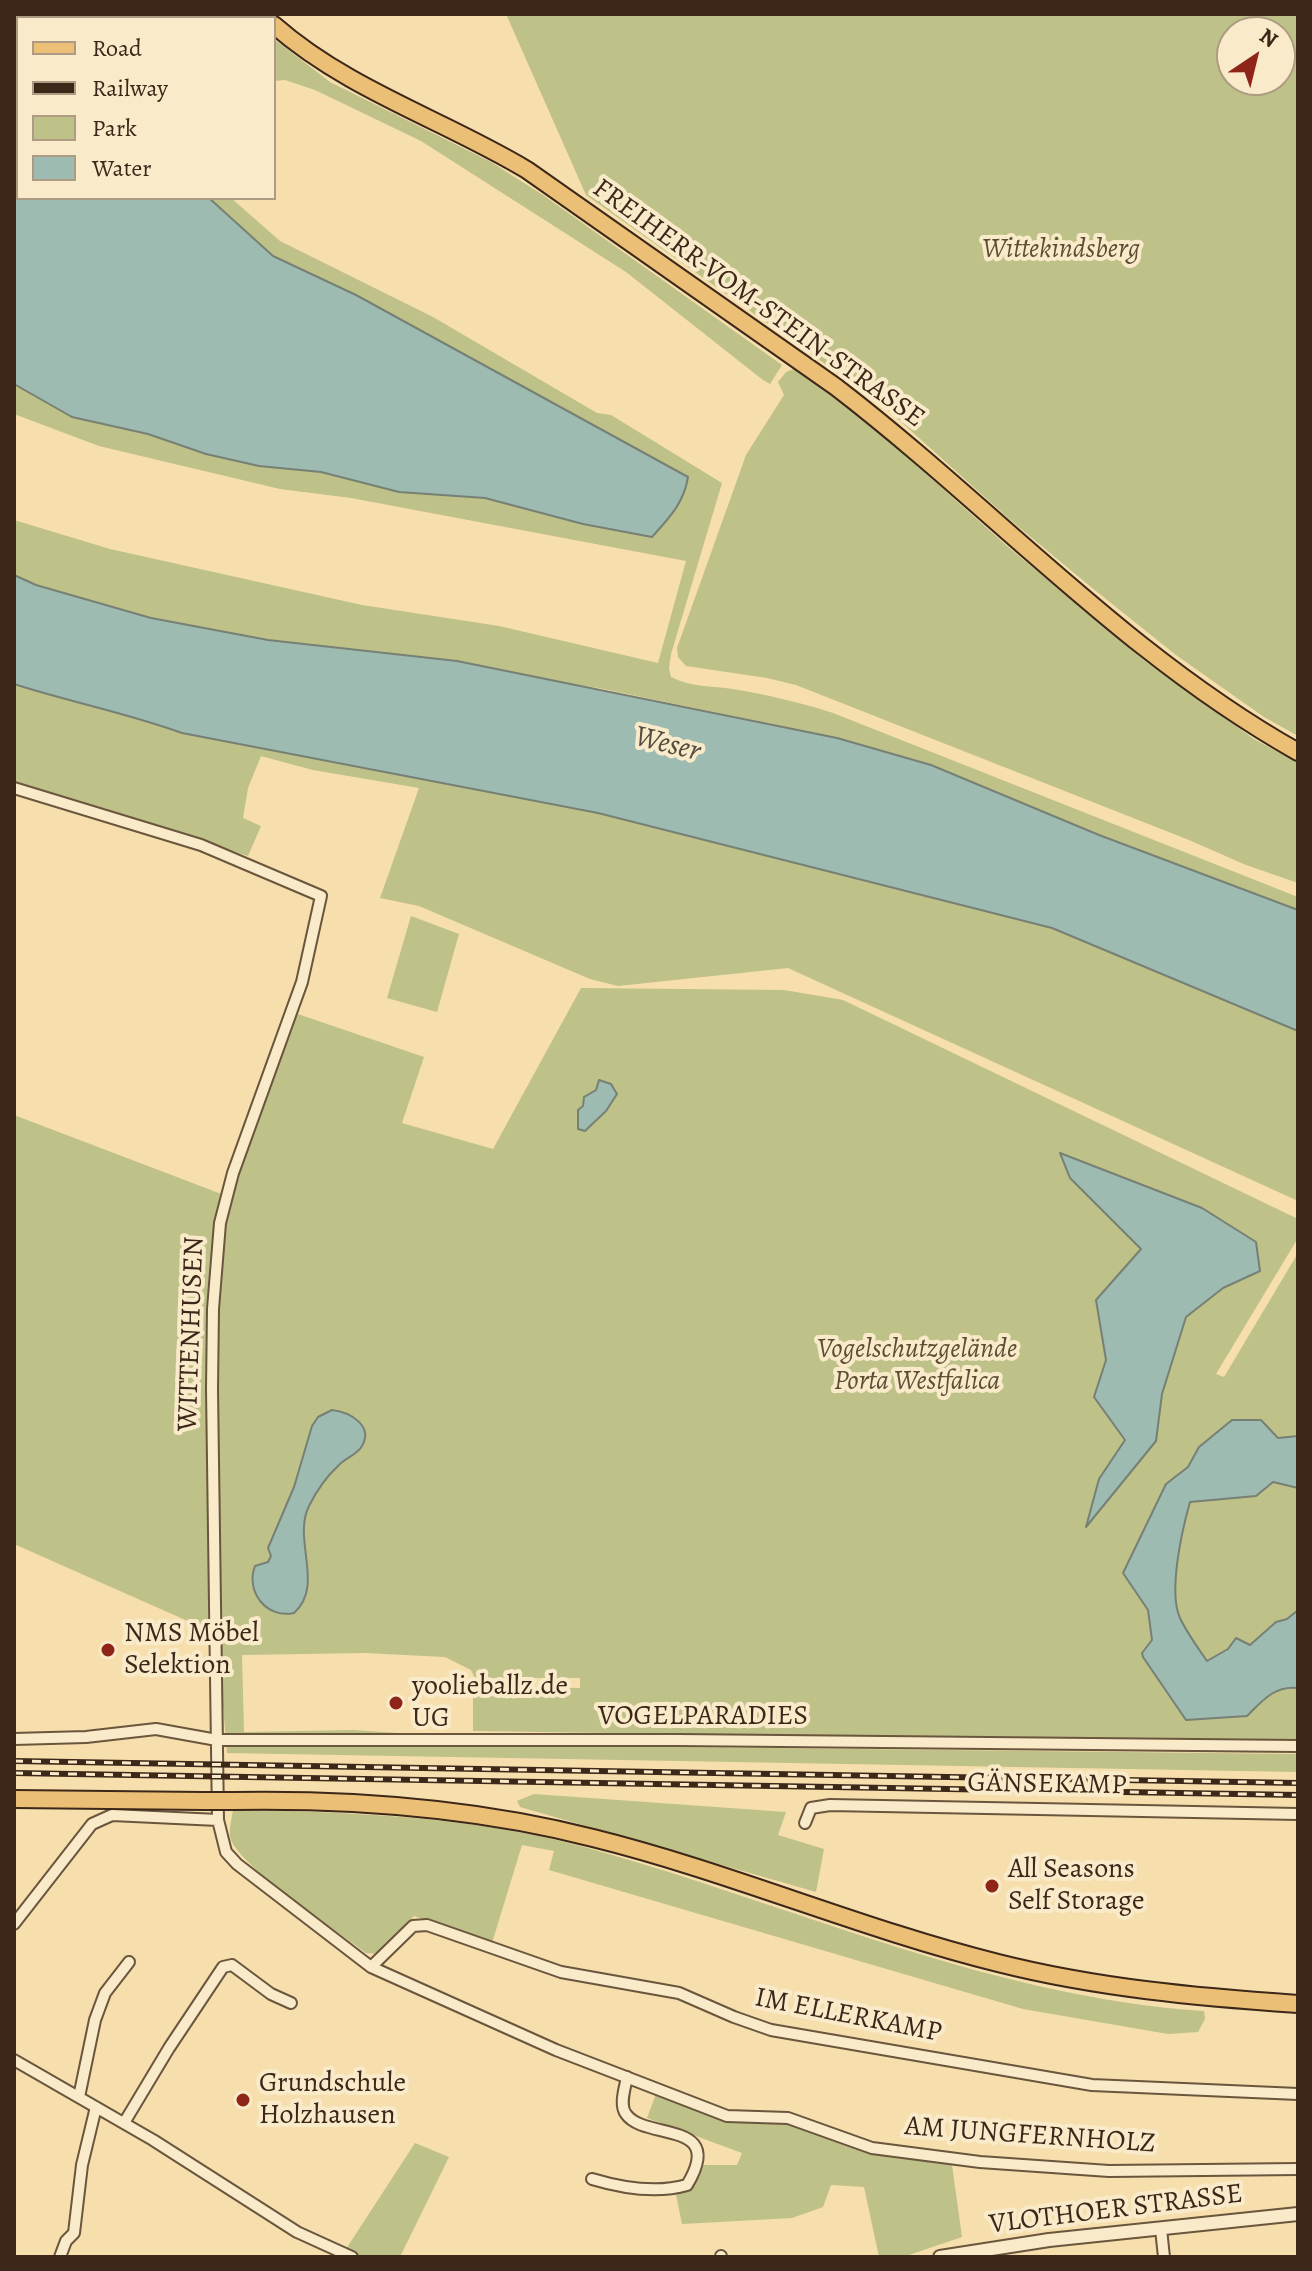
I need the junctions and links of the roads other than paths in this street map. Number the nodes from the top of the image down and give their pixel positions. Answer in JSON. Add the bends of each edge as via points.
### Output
{"nodes":[{"id":1,"x":276,"y":27,"type":"edge"},
{"id":2,"x":1298,"y":752,"type":"edge"},
{"id":3,"x":14,"y":788,"type":"edge"},
{"id":4,"x":14,"y":1739,"type":"edge"},
{"id":5,"x":217,"y":1740,"type":"junction"},
{"id":6,"x":1298,"y":1746,"type":"edge"},
{"id":7,"x":14,"y":1799,"type":"edge"},
{"id":8,"x":1298,"y":1814,"type":"edge"},
{"id":9,"x":218,"y":1820,"type":"junction"},
{"id":10,"x":805,"y":1823,"type":"dead end"},
{"id":11,"x":14,"y":1924,"type":"edge"},
{"id":12,"x":129,"y":1962,"type":"dead end"},
{"id":13,"x":371,"y":1967,"type":"junction"},
{"id":14,"x":291,"y":2003,"type":"dead end"},
{"id":15,"x":1298,"y":2004,"type":"edge"},
{"id":16,"x":14,"y":2060,"type":"edge"},
{"id":17,"x":627,"y":2077,"type":"junction"},
{"id":18,"x":1298,"y":2094,"type":"edge"},
{"id":19,"x":79,"y":2097,"type":"junction"},
{"id":20,"x":96,"y":2107,"type":"junction"},
{"id":21,"x":124,"y":2123,"type":"junction"},
{"id":22,"x":1298,"y":2169,"type":"edge"},
{"id":23,"x":592,"y":2179,"type":"dead end"},
{"id":24,"x":1298,"y":2214,"type":"edge"},
{"id":25,"x":1161,"y":2229,"type":"junction"},
{"id":26,"x":60,"y":2257,"type":"edge"},
{"id":27,"x":352,"y":2257,"type":"edge"},
{"id":28,"x":940,"y":2257,"type":"edge"},
{"id":29,"x":1164,"y":2257,"type":"edge"}],
"edges":[{"from":1,"to":2,"type":"main road","name":"FREIHERR-VOM-STEIN-STRASSE","via":[[350,79],[527,170],[836,387],[1141,644],[1224,707]]},
{"from":3,"to":5,"type":"street","name":"WITTENHUSEN","via":[[201,845],[321,896],[302,982],[220,1223],[212,1389]]},
{"from":4,"to":5,"type":"street","name":"VOGELPARADIES","via":[[156,1729]]},
{"from":5,"to":6,"type":"street","name":"VOGELPARADIES"},
{"from":5,"to":9,"type":"street","name":"AM JUNGFERNHOLZ"},
{"from":7,"to":15,"type":"main road","bridge":true,"via":[[307,1800],[510,1820],[679,1862],[996,1963],[1120,1988]]},
{"from":8,"to":10,"type":"street","name":"GÄNSEKAMP","via":[[830,1805],[811,1808]]},
{"from":9,"to":11,"type":"street","via":[[112,1815],[101,1819]]},
{"from":9,"to":13,"type":"street","name":"AM JUNGFERNHOLZ","via":[[226,1852],[237,1864]]},
{"from":12,"to":19,"type":"street","via":[[105,1993],[95,2020]]},
{"from":13,"to":17,"type":"street","name":"AM JUNGFERNHOLZ"},
{"from":13,"to":18,"type":"street","name":"IM ELLERKAMP","via":[[413,1926],[427,1925],[561,1972],[679,1993],[771,2030],[1092,2085]]},
{"from":14,"to":21,"type":"street","via":[[232,1965],[223,1967]]},
{"from":16,"to":19,"type":"street"},
{"from":17,"to":22,"type":"street","name":"AM JUNGFERNHOLZ","via":[[727,2116],[788,2118],[872,2148],[1109,2171]]},
{"from":17,"to":23,"type":"street","via":[[622,2107],[626,2115],[690,2141],[698,2155],[696,2171],[687,2185],[675,2189],[639,2189]]},
{"from":19,"to":20,"type":"street"},
{"from":20,"to":21,"type":"street"},
{"from":20,"to":26,"type":"street","via":[[74,2233]]},
{"from":21,"to":27,"type":"street","via":[[297,2232]]},
{"from":24,"to":25,"type":"street","name":"VLOTHOER STRASSE"},
{"from":25,"to":28,"type":"street","name":"VLOTHOER STRASSE"},
{"from":25,"to":29,"type":"street"}]}
